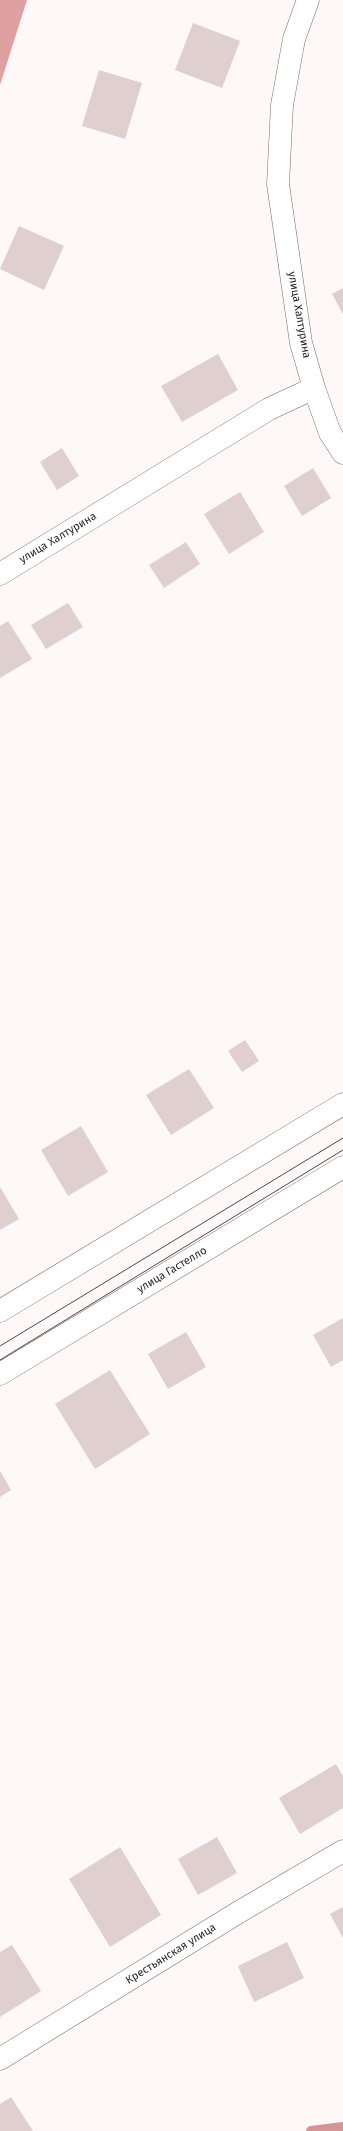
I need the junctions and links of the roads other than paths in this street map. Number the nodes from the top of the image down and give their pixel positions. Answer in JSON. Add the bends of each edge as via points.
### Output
{"nodes":[{"id":1,"x":308,"y":0,"type":"edge"},
{"id":2,"x":314,"y":388,"type":"junction"},
{"id":3,"x":343,"y":453,"type":"edge"},
{"id":4,"x":0,"y":574,"type":"edge"},
{"id":5,"x":343,"y":1104,"type":"edge"},
{"id":6,"x":343,"y":1167,"type":"edge"},
{"id":7,"x":0,"y":1311,"type":"edge"},
{"id":8,"x":0,"y":1374,"type":"edge"},
{"id":9,"x":343,"y":1851,"type":"edge"},
{"id":10,"x":0,"y":2060,"type":"edge"}],
"edges":[{"from":1,"to":2,"type":"street","name":"улица Халтурина","via":[[294,39],[282,105],[278,184],[301,343]]},
{"from":2,"to":3,"type":"street","via":[[330,433]]},
{"from":2,"to":4,"type":"street","name":"улица Халтурина","via":[[269,409]]},
{"from":5,"to":7,"type":"street"},
{"from":6,"to":8,"type":"street","name":"улица Гастелло"},
{"from":9,"to":10,"type":"street","name":"Крестьянская улица","via":[[239,1912]]}]}
